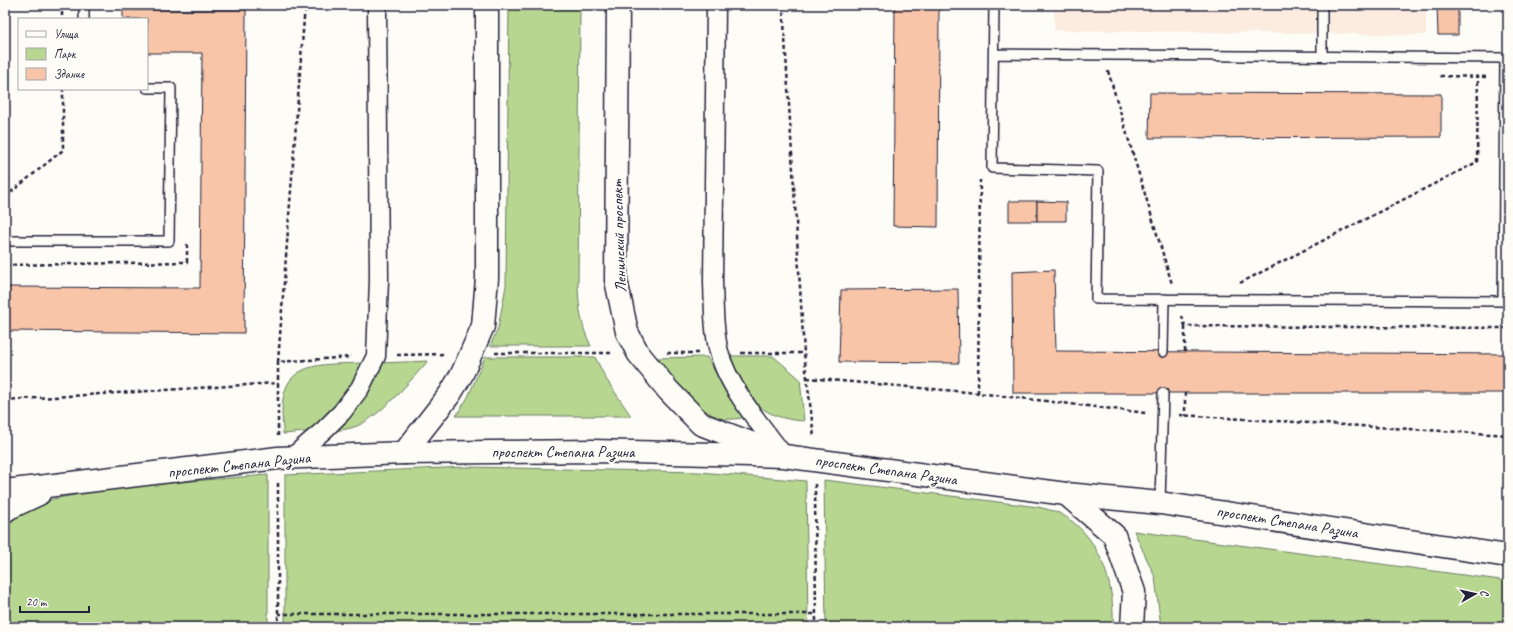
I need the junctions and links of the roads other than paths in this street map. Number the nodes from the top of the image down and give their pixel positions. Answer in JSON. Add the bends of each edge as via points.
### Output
{"nodes":[{"id":1,"x":84,"y":5,"type":"edge"},
{"id":2,"x":377,"y":5,"type":"edge"},
{"id":3,"x":487,"y":5,"type":"edge"},
{"id":4,"x":618,"y":5,"type":"edge"},
{"id":5,"x":716,"y":5,"type":"edge"},
{"id":6,"x":994,"y":5,"type":"edge"},
{"id":7,"x":1322,"y":5,"type":"edge"},
{"id":8,"x":84,"y":18,"type":"edge"},
{"id":9,"x":994,"y":54,"type":"junction"},
{"id":10,"x":1322,"y":55,"type":"junction"},
{"id":11,"x":148,"y":88,"type":"edge"},
{"id":12,"x":1506,"y":236,"type":"edge"},
{"id":13,"x":5,"y":241,"type":"edge"},
{"id":14,"x":1164,"y":299,"type":"junction"},
{"id":15,"x":1163,"y":352,"type":"dead end"},
{"id":16,"x":1162,"y":393,"type":"dead end"},
{"id":17,"x":404,"y":453,"type":"junction"},
{"id":18,"x":784,"y":456,"type":"junction"},
{"id":19,"x":291,"y":458,"type":"junction"},
{"id":20,"x":59,"y":485,"type":"junction"},
{"id":21,"x":5,"y":491,"type":"edge"},
{"id":22,"x":1066,"y":494,"type":"junction"},
{"id":23,"x":1160,"y":503,"type":"junction"},
{"id":24,"x":5,"y":511,"type":"edge"},
{"id":25,"x":1508,"y":556,"type":"edge"},
{"id":26,"x":1132,"y":627,"type":"edge"}],
"edges":[{"from":1,"to":8,"type":"lane"},
{"from":2,"to":19,"type":"street","via":[[379,280],[376,356],[360,388],[342,412]]},
{"from":3,"to":17,"type":"main road","via":[[487,278],[482,326],[462,374],[450,394]]},
{"from":4,"to":18,"type":"main road","name":"Ленинский проспект","via":[[616,280],[626,332],[638,353],[668,390],[701,424]]},
{"from":5,"to":18,"type":"street","via":[[713,282],[714,318],[719,353],[733,385]]},
{"from":6,"to":9,"type":"lane"},
{"from":7,"to":10,"type":"lane"},
{"from":9,"to":10,"type":"lane"},
{"from":9,"to":14,"type":"lane","via":[[992,168],[1098,171],[1096,299]]},
{"from":10,"to":12,"type":"lane","via":[[1505,58]]},
{"from":11,"to":13,"type":"lane","via":[[171,88],[169,241]]},
{"from":12,"to":14,"type":"lane","via":[[1503,300]]},
{"from":14,"to":15,"type":"lane"},
{"from":16,"to":23,"type":"lane"},
{"from":17,"to":18,"type":"main road","name":"проспект Степана Разина","via":[[593,451]]},
{"from":17,"to":19,"type":"main road","name":"проспект Степана Разина"},
{"from":18,"to":22,"type":"main road","name":"проспект Степана Разина"},
{"from":19,"to":20,"type":"main road","name":"проспект Степана Разина"},
{"from":20,"to":21,"type":"main road","name":"проспект Степана Разина"},
{"from":20,"to":24,"type":"main road","name":"проспект Степана Разина"},
{"from":22,"to":23,"type":"main road","name":"проспект Степана Разина"},
{"from":22,"to":26,"type":"main road","via":[[1114,535],[1134,592]]},
{"from":23,"to":25,"type":"main road","name":"проспект Степана Разина"}]}
